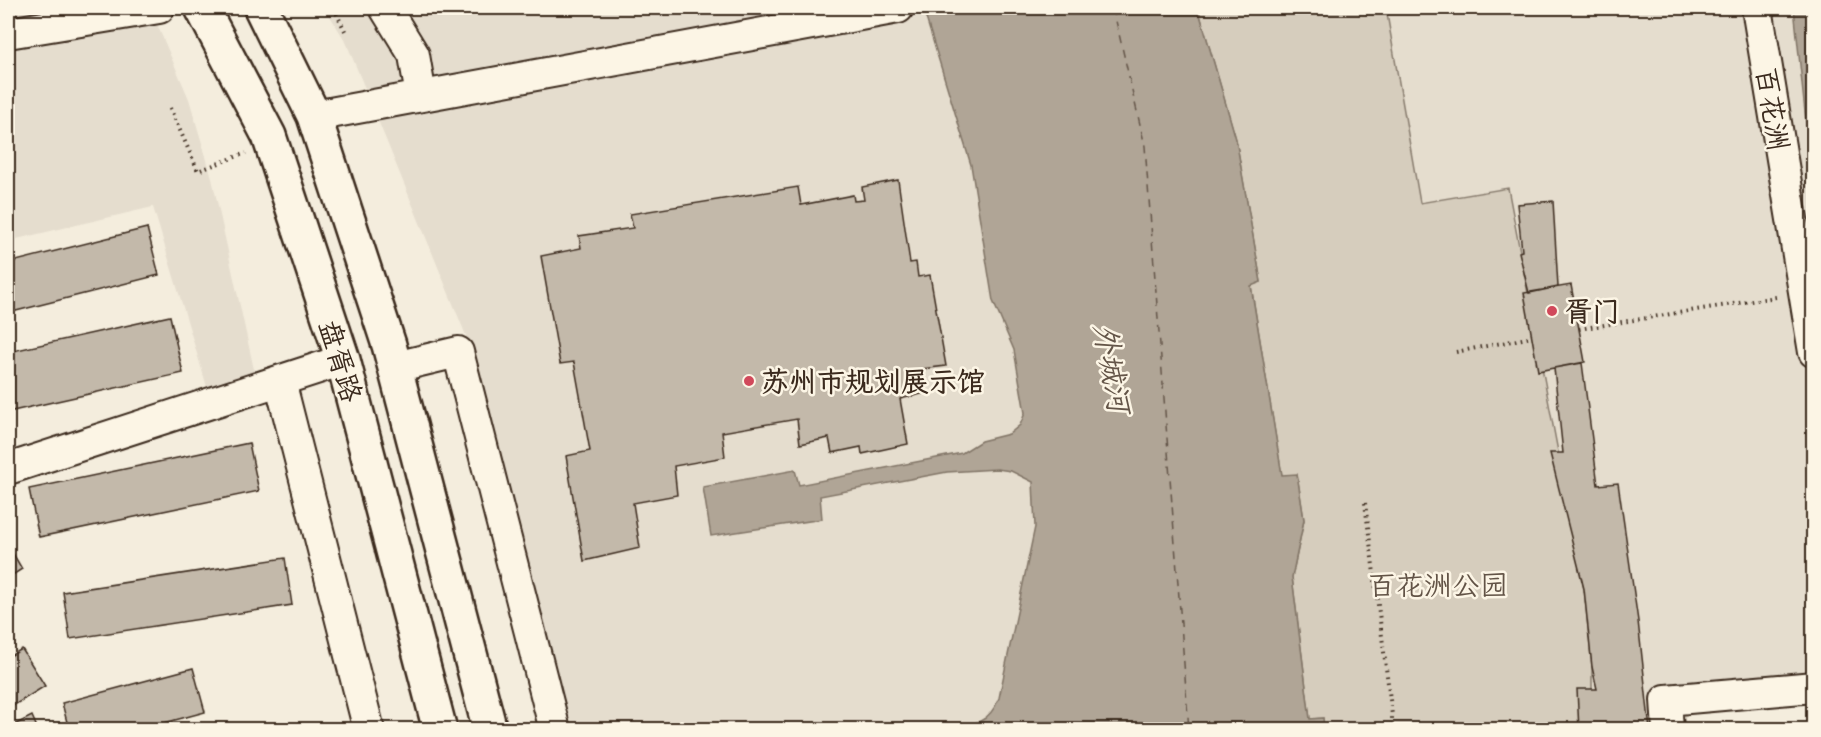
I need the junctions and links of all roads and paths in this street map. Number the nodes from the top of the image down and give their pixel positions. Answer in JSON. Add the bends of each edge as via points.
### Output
{"nodes":[{"id":1,"x":159,"y":8,"type":"edge"},
{"id":2,"x":202,"y":8,"type":"edge"},
{"id":3,"x":261,"y":8,"type":"edge"},
{"id":4,"x":334,"y":8,"type":"edge"},
{"id":5,"x":385,"y":8,"type":"edge"},
{"id":6,"x":898,"y":8,"type":"edge"},
{"id":7,"x":1756,"y":8,"type":"edge"},
{"id":8,"x":8,"y":33,"type":"edge"},
{"id":9,"x":347,"y":35,"type":"dead end"},
{"id":10,"x":421,"y":96,"type":"junction"},
{"id":11,"x":170,"y":108,"type":"dead end"},
{"id":12,"x":314,"y":116,"type":"junction"},
{"id":13,"x":272,"y":144,"type":"junction"},
{"id":14,"x":1804,"y":293,"type":"junction"},
{"id":15,"x":1579,"y":329,"type":"dead end"},
{"id":16,"x":1532,"y":338,"type":"dead end"},
{"id":17,"x":1456,"y":352,"type":"dead end"},
{"id":18,"x":1814,"y":352,"type":"edge"},
{"id":19,"x":343,"y":360,"type":"junction"},
{"id":20,"x":395,"y":367,"type":"junction"},
{"id":21,"x":280,"y":381,"type":"junction"},
{"id":22,"x":8,"y":469,"type":"edge"},
{"id":23,"x":1365,"y":502,"type":"dead end"},
{"id":24,"x":1814,"y":687,"type":"edge"},
{"id":25,"x":369,"y":729,"type":"edge"},
{"id":26,"x":440,"y":729,"type":"edge"},
{"id":27,"x":490,"y":729,"type":"edge"},
{"id":28,"x":555,"y":729,"type":"edge"},
{"id":29,"x":1392,"y":729,"type":"edge"},
{"id":30,"x":1668,"y":729,"type":"edge"}],
"edges":[{"from":1,"to":8,"type":"street"},
{"from":2,"to":13,"type":"main road","name":"盘胥路"},
{"from":3,"to":12,"type":"main road","name":"盘胥路"},
{"from":4,"to":9,"type":"path"},
{"from":5,"to":10,"type":"street","via":[[414,55]]},
{"from":6,"to":10,"type":"street"},
{"from":7,"to":14,"type":"street","name":"百花洲"},
{"from":10,"to":12,"type":"street"},
{"from":11,"to":13,"type":"path","via":[[198,171]]},
{"from":12,"to":20,"type":"main road","name":"盘胥路"},
{"from":13,"to":19,"type":"main road","name":"盘胥路"},
{"from":14,"to":15,"type":"path"},
{"from":14,"to":18,"type":"street","name":"百花洲"},
{"from":16,"to":17,"type":"path"},
{"from":19,"to":21,"type":"street"},
{"from":19,"to":26,"type":"main road","name":"盘胥路"},
{"from":20,"to":27,"type":"main road","name":"盘胥路"},
{"from":20,"to":28,"type":"street","via":[[458,352]]},
{"from":21,"to":22,"type":"street"},
{"from":21,"to":25,"type":"street"},
{"from":23,"to":29,"type":"path"},
{"from":24,"to":30,"type":"street","via":[[1666,700]]}]}
